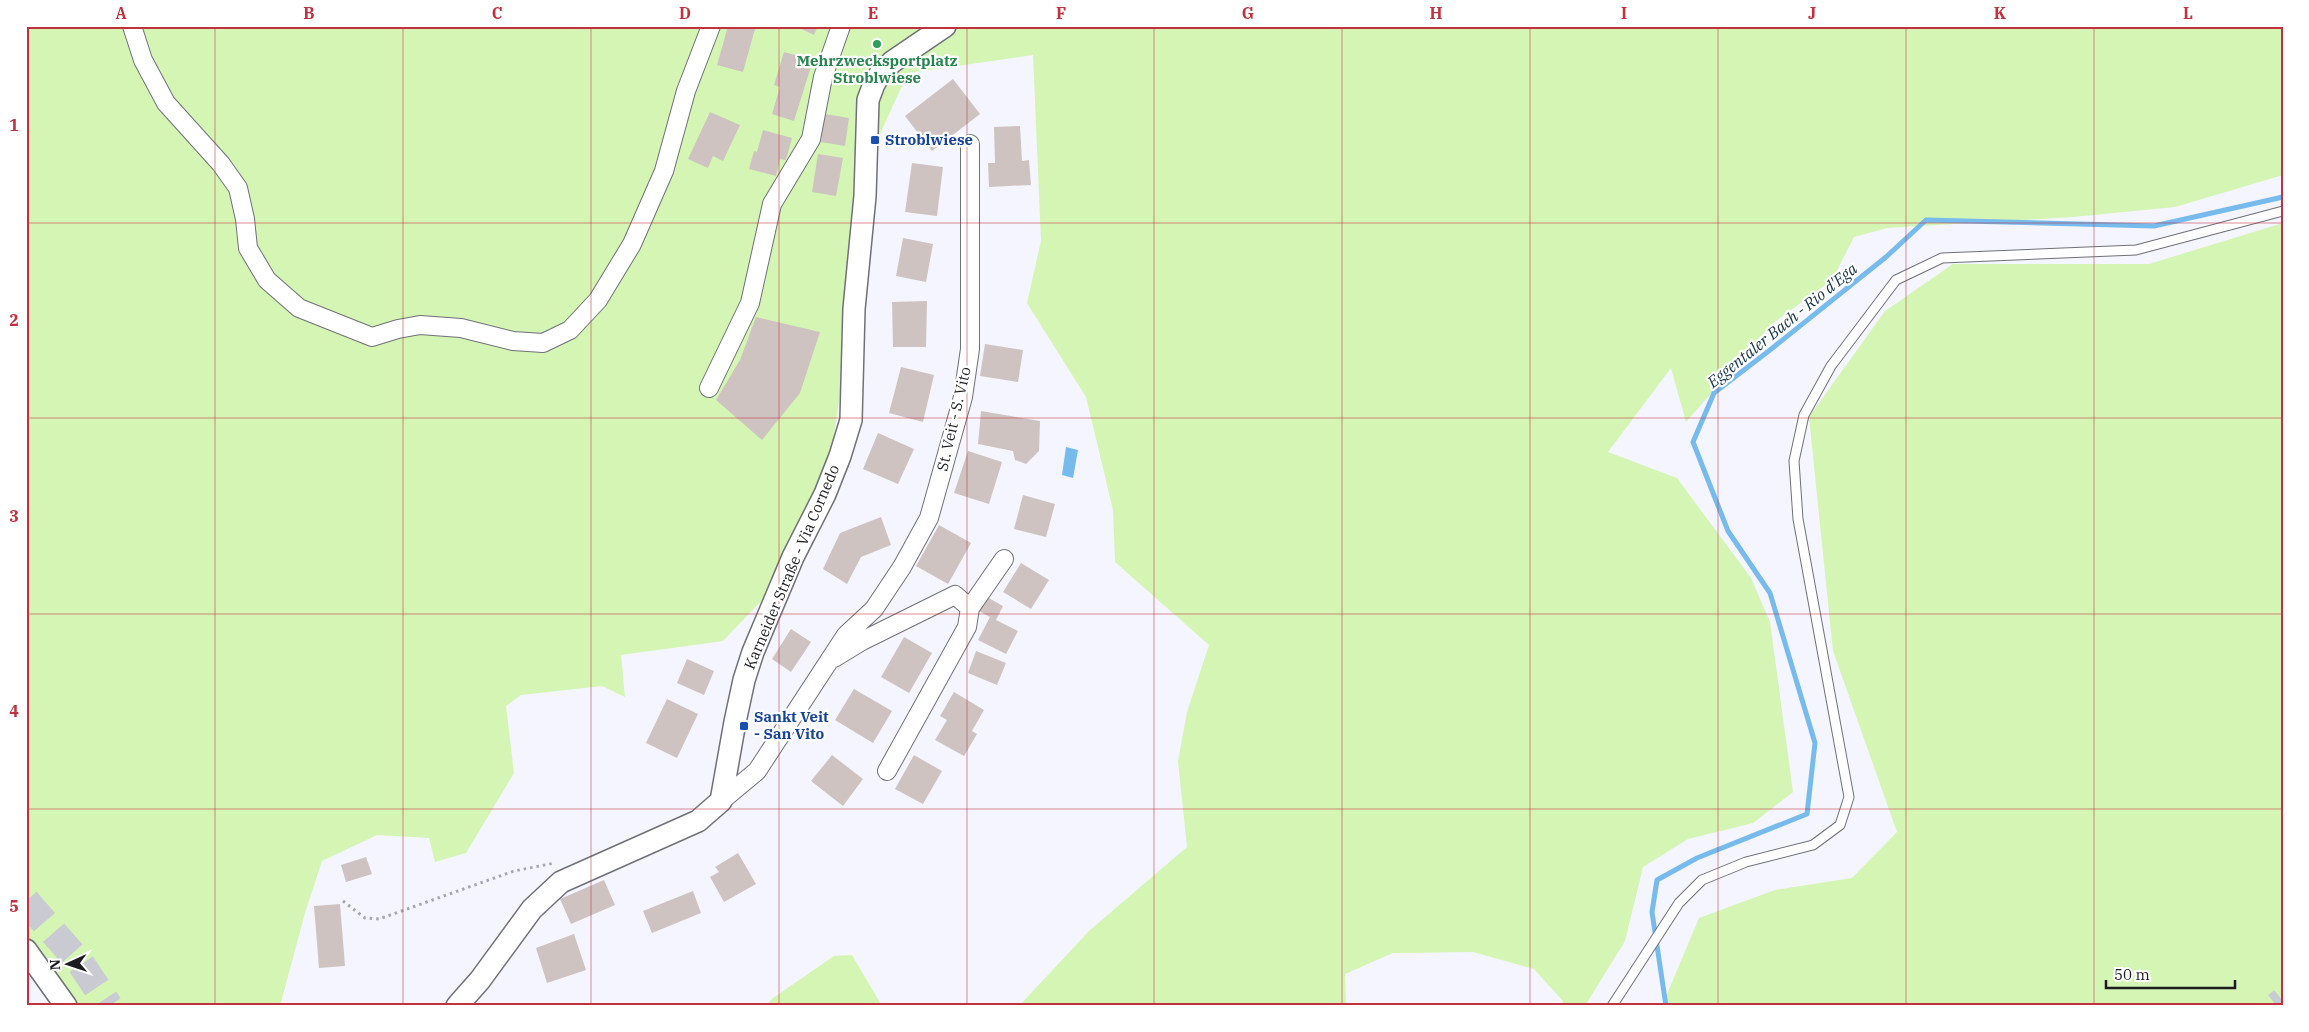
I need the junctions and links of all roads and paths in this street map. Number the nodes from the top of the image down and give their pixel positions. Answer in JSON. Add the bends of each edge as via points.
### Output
{"nodes":[{"id":1,"x":132,"y":26,"type":"edge"},
{"id":2,"x":711,"y":26,"type":"edge"},
{"id":3,"x":841,"y":26,"type":"edge"},
{"id":4,"x":944,"y":26,"type":"edge"},
{"id":5,"x":970,"y":144,"type":"dead end"},
{"id":6,"x":2283,"y":211,"type":"edge"},
{"id":7,"x":709,"y":388,"type":"dead end"},
{"id":8,"x":1004,"y":559,"type":"dead end"},
{"id":9,"x":970,"y":608,"type":"junction"},
{"id":10,"x":830,"y":660,"type":"junction"},
{"id":11,"x":887,"y":771,"type":"dead end"},
{"id":12,"x":721,"y":801,"type":"junction"},
{"id":13,"x":585,"y":871,"type":"junction"},
{"id":14,"x":343,"y":901,"type":"dead end"},
{"id":15,"x":26,"y":950,"type":"edge"},
{"id":16,"x":66,"y":1006,"type":"edge"},
{"id":17,"x":457,"y":1006,"type":"edge"},
{"id":18,"x":1612,"y":1006,"type":"edge"}],
"edges":[{"from":1,"to":2,"type":"street","via":[[144,60],[166,103],[221,164],[238,188],[248,248],[267,280],[299,308],[372,337],[420,325],[461,328],[513,341],[543,343],[570,330],[598,300],[632,244],[664,171],[686,91]]},
{"from":3,"to":7,"type":"street","via":[[824,78],[811,139],[772,204],[750,303]]},
{"from":4,"to":12,"type":"street","name":"Karneider Straße - Via Cornedo","via":[[892,62],[880,74],[868,100],[865,196],[854,309],[851,420],[825,494],[753,652],[744,680]]},
{"from":5,"to":10,"type":"street","name":"St. Veit - S. Vito","via":[[970,349],[963,397],[946,462],[929,518],[902,567],[874,609],[846,635]]},
{"from":6,"to":18,"type":"lane","via":[[2136,250],[1942,258],[1896,280],[1831,366],[1804,415],[1794,461],[1798,519],[1849,797],[1840,825],[1813,844],[1746,862],[1702,880],[1679,903]]},
{"from":8,"to":9,"type":"street"},
{"from":9,"to":10,"type":"street","name":"St. Veit - S. Vito","via":[[956,595],[862,640]]},
{"from":9,"to":11,"type":"street","via":[[967,627]]},
{"from":10,"to":12,"type":"street","name":"St. Veit - S. Vito","via":[[757,771]]},
{"from":12,"to":13,"type":"street","via":[[698,821]]},
{"from":13,"to":14,"type":"path","via":[[575,863],[553,863],[514,871],[379,919],[364,918]]},
{"from":13,"to":17,"type":"street","via":[[561,882],[532,909]]},
{"from":15,"to":16,"type":"street"}]}
